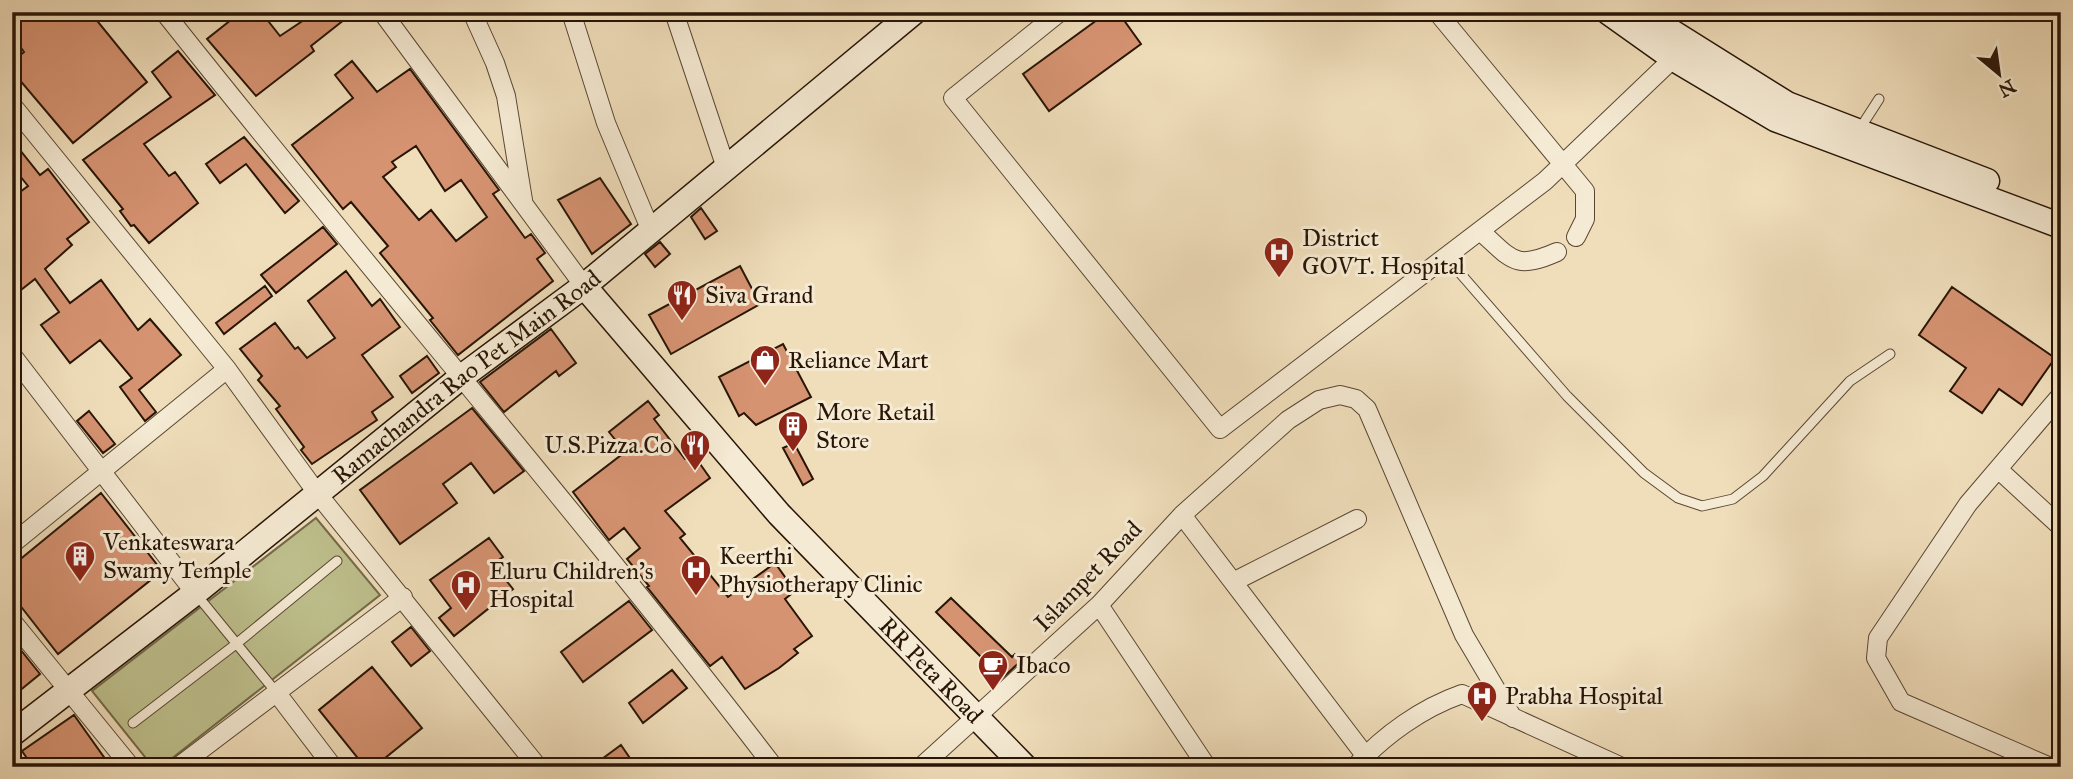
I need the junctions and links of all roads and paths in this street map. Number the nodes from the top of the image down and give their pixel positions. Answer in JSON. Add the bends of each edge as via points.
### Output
{"nodes":[{"id":1,"x":164,"y":12,"type":"edge"},
{"id":2,"x":382,"y":12,"type":"edge"},
{"id":3,"x":472,"y":12,"type":"edge"},
{"id":4,"x":571,"y":12,"type":"edge"},
{"id":5,"x":674,"y":12,"type":"edge"},
{"id":6,"x":914,"y":12,"type":"edge"},
{"id":7,"x":1060,"y":12,"type":"edge"},
{"id":8,"x":1437,"y":12,"type":"edge"},
{"id":9,"x":1608,"y":12,"type":"edge"},
{"id":10,"x":1640,"y":12,"type":"edge"},
{"id":11,"x":1681,"y":51,"type":"junction"},
{"id":12,"x":1879,"y":99,"type":"dead end"},
{"id":13,"x":12,"y":105,"type":"edge"},
{"id":14,"x":1858,"y":133,"type":"junction"},
{"id":15,"x":1563,"y":165,"type":"junction"},
{"id":16,"x":726,"y":168,"type":"junction"},
{"id":17,"x":523,"y":202,"type":"junction"},
{"id":18,"x":2061,"y":209,"type":"edge"},
{"id":19,"x":2061,"y":226,"type":"edge"},
{"id":20,"x":651,"y":231,"type":"junction"},
{"id":21,"x":1480,"y":231,"type":"junction"},
{"id":22,"x":1576,"y":237,"type":"dead end"},
{"id":23,"x":1557,"y":252,"type":"dead end"},
{"id":24,"x":1446,"y":257,"type":"junction"},
{"id":25,"x":584,"y":286,"type":"junction"},
{"id":26,"x":1890,"y":354,"type":"dead end"},
{"id":27,"x":12,"y":355,"type":"edge"},
{"id":28,"x":227,"y":369,"type":"junction"},
{"id":29,"x":460,"y":378,"type":"junction"},
{"id":30,"x":2061,"y":395,"type":"edge"},
{"id":31,"x":1998,"y":469,"type":"junction"},
{"id":32,"x":100,"y":473,"type":"junction"},
{"id":33,"x":317,"y":493,"type":"junction"},
{"id":34,"x":1182,"y":514,"type":"junction"},
{"id":35,"x":1357,"y":519,"type":"dead end"},
{"id":36,"x":2061,"y":527,"type":"edge"},
{"id":37,"x":12,"y":544,"type":"edge"},
{"id":38,"x":337,"y":561,"type":"dead end"},
{"id":39,"x":1233,"y":582,"type":"junction"},
{"id":40,"x":195,"y":593,"type":"junction"},
{"id":41,"x":403,"y":597,"type":"junction"},
{"id":42,"x":1099,"y":605,"type":"junction"},
{"id":43,"x":12,"y":621,"type":"edge"},
{"id":44,"x":236,"y":644,"type":"junction"},
{"id":45,"x":67,"y":690,"type":"junction"},
{"id":46,"x":276,"y":692,"type":"junction"},
{"id":47,"x":977,"y":718,"type":"junction"},
{"id":48,"x":1513,"y":718,"type":"junction"},
{"id":49,"x":133,"y":723,"type":"dead end"},
{"id":50,"x":12,"y":734,"type":"edge"},
{"id":51,"x":1365,"y":763,"type":"edge"},
{"id":52,"x":2048,"y":766,"type":"edge"},
{"id":53,"x":131,"y":767,"type":"edge"},
{"id":54,"x":178,"y":767,"type":"edge"},
{"id":55,"x":333,"y":767,"type":"edge"},
{"id":56,"x":538,"y":767,"type":"edge"},
{"id":57,"x":774,"y":767,"type":"edge"},
{"id":58,"x":921,"y":767,"type":"edge"},
{"id":59,"x":1025,"y":767,"type":"edge"},
{"id":60,"x":1207,"y":767,"type":"edge"},
{"id":61,"x":1622,"y":767,"type":"edge"}],
"edges":[{"from":1,"to":29,"type":"street"},
{"from":2,"to":17,"type":"street"},
{"from":3,"to":17,"type":"street","via":[[506,96]]},
{"from":4,"to":20,"type":"street","via":[[606,123]]},
{"from":5,"to":16,"type":"street"},
{"from":6,"to":16,"type":"street","name":"Ramachandra Rao Pet Main Road"},
{"from":7,"to":24,"type":"street","via":[[953,98],[1220,429]]},
{"from":8,"to":15,"type":"street"},
{"from":9,"to":11,"type":"street"},
{"from":10,"to":11,"type":"street"},
{"from":11,"to":14,"type":"street","via":[[1787,104]]},
{"from":11,"to":15,"type":"street"},
{"from":11,"to":19,"type":"street","via":[[1775,119]]},
{"from":12,"to":14,"type":"lane"},
{"from":13,"to":28,"type":"street"},
{"from":14,"to":18,"type":"street"},
{"from":15,"to":21,"type":"street"},
{"from":15,"to":22,"type":"street","via":[[1585,191],[1585,219]]},
{"from":16,"to":20,"type":"street","name":"Ramachandra Rao Pet Main Road"},
{"from":17,"to":25,"type":"street"},
{"from":20,"to":25,"type":"street","name":"Ramachandra Rao Pet Main Road"},
{"from":21,"to":23,"type":"street","via":[[1515,261],[1535,262]]},
{"from":21,"to":24,"type":"street"},
{"from":24,"to":26,"type":"lane","via":[[1567,397],[1643,473],[1678,498],[1702,506],[1734,499],[1763,476],[1850,381]]},
{"from":25,"to":29,"type":"street","name":"Ramachandra Rao Pet Main Road"},
{"from":25,"to":47,"type":"street","name":"RR Peta Road","via":[[779,514]]},
{"from":27,"to":32,"type":"street"},
{"from":28,"to":32,"type":"street"},
{"from":28,"to":33,"type":"street"},
{"from":29,"to":33,"type":"street","name":"Ramachandra Rao Pet Main Road"},
{"from":29,"to":57,"type":"street","via":[[651,606]]},
{"from":30,"to":31,"type":"street"},
{"from":31,"to":36,"type":"street"},
{"from":31,"to":52,"type":"street","via":[[1968,505],[1878,638],[1876,658],[1901,702]]},
{"from":32,"to":37,"type":"street"},
{"from":32,"to":40,"type":"street"},
{"from":33,"to":40,"type":"street","name":"Ramachandra Rao Pet Main Road"},
{"from":33,"to":41,"type":"street"},
{"from":34,"to":39,"type":"street"},
{"from":34,"to":42,"type":"street","name":"Islampet Road"},
{"from":34,"to":48,"type":"street","name":"Islampet Road","via":[[1288,419],[1320,400],[1340,395],[1356,399],[1367,409],[1464,635]]},
{"from":35,"to":39,"type":"street"},
{"from":38,"to":44,"type":"lane"},
{"from":39,"to":51,"type":"street"},
{"from":40,"to":44,"type":"lane"},
{"from":40,"to":45,"type":"street","name":"Ramachandra Rao Pet Main Road"},
{"from":41,"to":46,"type":"street"},
{"from":41,"to":56,"type":"street"},
{"from":42,"to":47,"type":"street","name":"Islampet Road"},
{"from":42,"to":60,"type":"street"},
{"from":43,"to":45,"type":"street"},
{"from":44,"to":46,"type":"lane"},
{"from":44,"to":49,"type":"lane"},
{"from":45,"to":50,"type":"street","name":"Ramachandra Rao Pet Main Road"},
{"from":45,"to":53,"type":"street"},
{"from":46,"to":54,"type":"street"},
{"from":46,"to":55,"type":"street"},
{"from":47,"to":58,"type":"street","name":"Islampet Road"},
{"from":47,"to":59,"type":"street","name":"RR Peta Road"},
{"from":48,"to":51,"type":"street","via":[[1462,694],[1435,704]]},
{"from":48,"to":61,"type":"street"}]}
